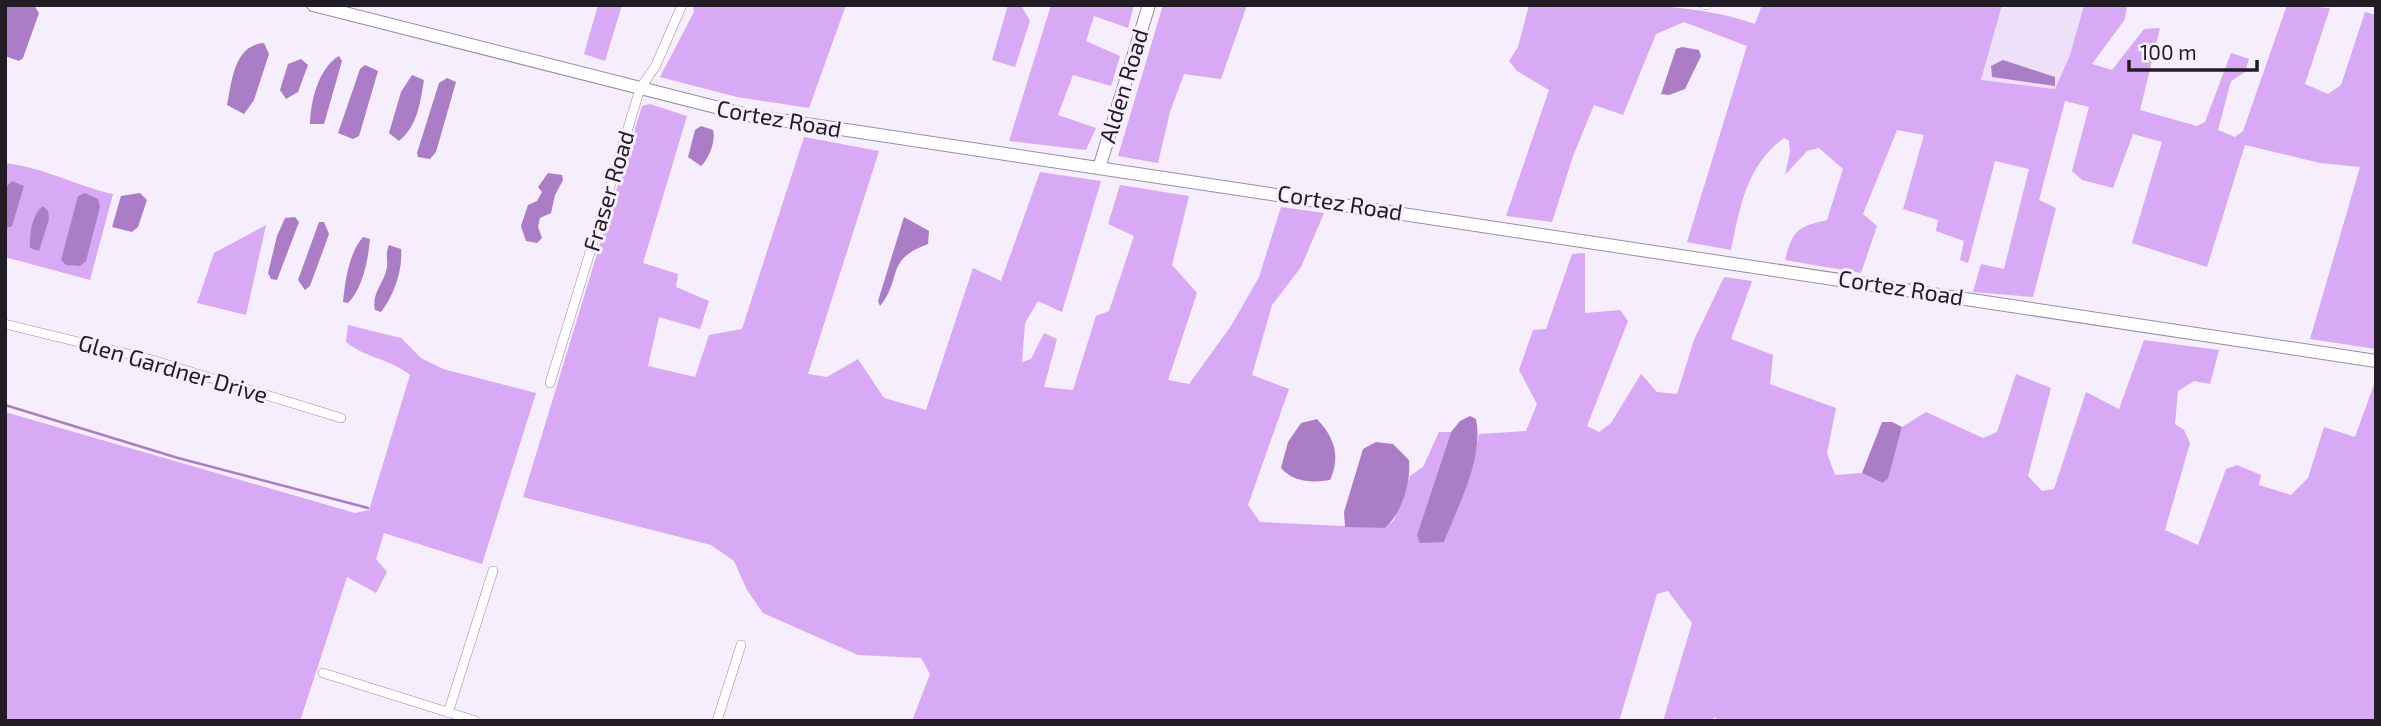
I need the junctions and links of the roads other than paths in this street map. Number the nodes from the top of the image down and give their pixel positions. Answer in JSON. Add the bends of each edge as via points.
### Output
{"nodes":[{"id":1,"x":313,"y":5,"type":"edge"},
{"id":2,"x":682,"y":5,"type":"edge"},
{"id":3,"x":1149,"y":5,"type":"edge"},
{"id":4,"x":640,"y":89,"type":"junction"},
{"id":5,"x":1099,"y":167,"type":"junction"},
{"id":6,"x":5,"y":324,"type":"edge"},
{"id":7,"x":2376,"y":360,"type":"edge"},
{"id":8,"x":551,"y":383,"type":"dead end"},
{"id":9,"x":341,"y":418,"type":"dead end"},
{"id":10,"x":493,"y":571,"type":"dead end"},
{"id":11,"x":741,"y":645,"type":"dead end"},
{"id":12,"x":323,"y":673,"type":"dead end"},
{"id":13,"x":448,"y":713,"type":"junction"},
{"id":14,"x":476,"y":721,"type":"edge"},
{"id":15,"x":717,"y":721,"type":"edge"}],
"edges":[{"from":1,"to":4,"type":"street","name":"Cortez Road"},
{"from":2,"to":4,"type":"street","name":"Fraser Road","via":[[656,65]]},
{"from":3,"to":5,"type":"street","name":"Alden Road"},
{"from":4,"to":5,"type":"street","name":"Cortez Road","via":[[747,115]]},
{"from":4,"to":8,"type":"street","name":"Fraser Road"},
{"from":5,"to":7,"type":"street","name":"Cortez Road"},
{"from":6,"to":9,"type":"street","name":"Glen Gardner Drive","via":[[152,360]]},
{"from":10,"to":13,"type":"street"},
{"from":11,"to":15,"type":"street"},
{"from":12,"to":13,"type":"street"},
{"from":13,"to":14,"type":"street"}]}
